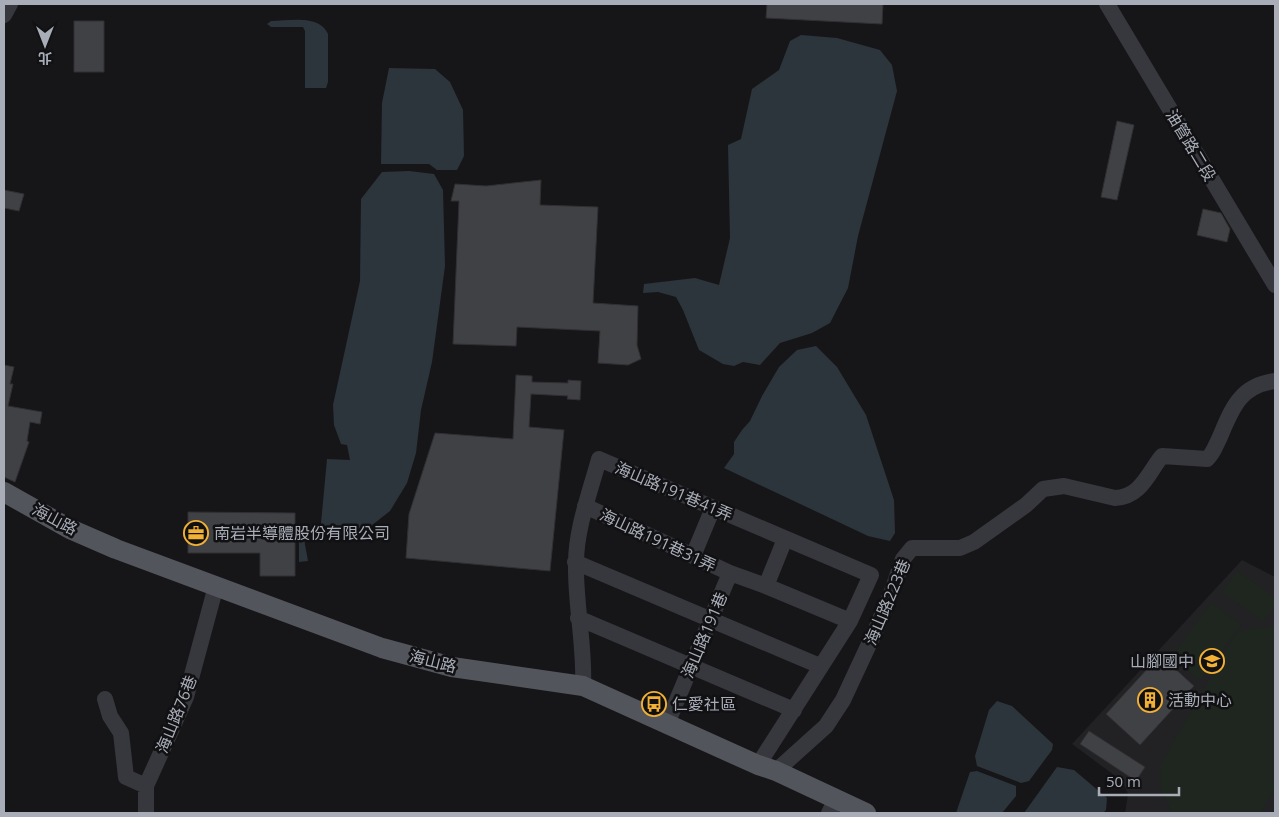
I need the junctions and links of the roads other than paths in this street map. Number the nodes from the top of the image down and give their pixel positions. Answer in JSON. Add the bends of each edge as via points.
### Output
{"nodes":[{"id":1,"x":10,"y":4,"type":"edge"},
{"id":2,"x":1107,"y":4,"type":"edge"},
{"id":3,"x":4,"y":15,"type":"edge"},
{"id":4,"x":1275,"y":285,"type":"edge"},
{"id":5,"x":1275,"y":381,"type":"edge"},
{"id":6,"x":4,"y":492,"type":"edge"},
{"id":7,"x":586,"y":506,"type":"junction"},
{"id":8,"x":713,"y":508,"type":"junction"},
{"id":9,"x":785,"y":539,"type":"junction"},
{"id":10,"x":693,"y":556,"type":"junction"},
{"id":11,"x":576,"y":562,"type":"junction"},
{"id":12,"x":730,"y":573,"type":"junction"},
{"id":13,"x":216,"y":586,"type":"junction"},
{"id":14,"x":766,"y":586,"type":"junction"},
{"id":15,"x":578,"y":618,"type":"junction"},
{"id":16,"x":710,"y":619,"type":"junction"},
{"id":17,"x":850,"y":621,"type":"junction"},
{"id":18,"x":691,"y":666,"type":"junction"},
{"id":19,"x":820,"y":666,"type":"junction"},
{"id":20,"x":583,"y":686,"type":"junction"},
{"id":21,"x":105,"y":699,"type":"dead end"},
{"id":22,"x":794,"y":710,"type":"junction"},
{"id":23,"x":667,"y":724,"type":"junction"},
{"id":24,"x":767,"y":768,"type":"junction"},
{"id":25,"x":146,"y":786,"type":"junction"},
{"id":26,"x":832,"y":806,"type":"edge"},
{"id":27,"x":146,"y":813,"type":"edge"},
{"id":28,"x":866,"y":813,"type":"edge"}],
"edges":[{"from":1,"to":3,"type":"street"},
{"from":2,"to":4,"type":"street","name":"油管路二段"},
{"from":5,"to":24,"type":"street","name":"海山路223巷","via":[[1256,385],[1242,396],[1212,456],[1207,459],[1162,456],[1144,484],[1131,495],[1115,498],[1064,486],[1043,489],[974,542],[960,548],[912,548],[903,559],[889,600],[843,700],[826,726]]},
{"from":6,"to":13,"type":"main road","name":"海山路","via":[[116,549]]},
{"from":7,"to":8,"type":"street","name":"海山路191巷41弄","via":[[599,459]]},
{"from":7,"to":10,"type":"street","name":"海山路191巷31弄"},
{"from":7,"to":11,"type":"street"},
{"from":8,"to":9,"type":"street","name":"海山路191巷41弄"},
{"from":8,"to":10,"type":"street"},
{"from":9,"to":14,"type":"street"},
{"from":9,"to":17,"type":"street","name":"海山路191巷41弄","via":[[871,576]]},
{"from":10,"to":12,"type":"street","name":"海山路191巷31弄"},
{"from":11,"to":15,"type":"street"},
{"from":11,"to":16,"type":"street"},
{"from":12,"to":14,"type":"street","name":"海山路191巷31弄"},
{"from":12,"to":16,"type":"street","name":"海山路191巷"},
{"from":13,"to":20,"type":"main road","name":"海山路","via":[[391,650],[452,667]]},
{"from":13,"to":25,"type":"street","name":"海山路76巷","via":[[186,697]]},
{"from":14,"to":17,"type":"street","name":"海山路191巷31弄"},
{"from":15,"to":18,"type":"street"},
{"from":15,"to":20,"type":"street"},
{"from":16,"to":18,"type":"street","name":"海山路191巷"},
{"from":16,"to":19,"type":"street"},
{"from":17,"to":19,"type":"street"},
{"from":18,"to":22,"type":"street"},
{"from":18,"to":23,"type":"street","name":"海山路191巷"},
{"from":19,"to":22,"type":"street"},
{"from":20,"to":23,"type":"main road","name":"海山路"},
{"from":21,"to":25,"type":"street","via":[[110,716],[121,732],[126,777]]},
{"from":22,"to":24,"type":"street"},
{"from":23,"to":24,"type":"main road","name":"海山路"},
{"from":24,"to":26,"type":"main road","name":"海山路"},
{"from":25,"to":27,"type":"street","name":"海山路76巷"},
{"from":26,"to":28,"type":"main road","name":"海山路"}]}
